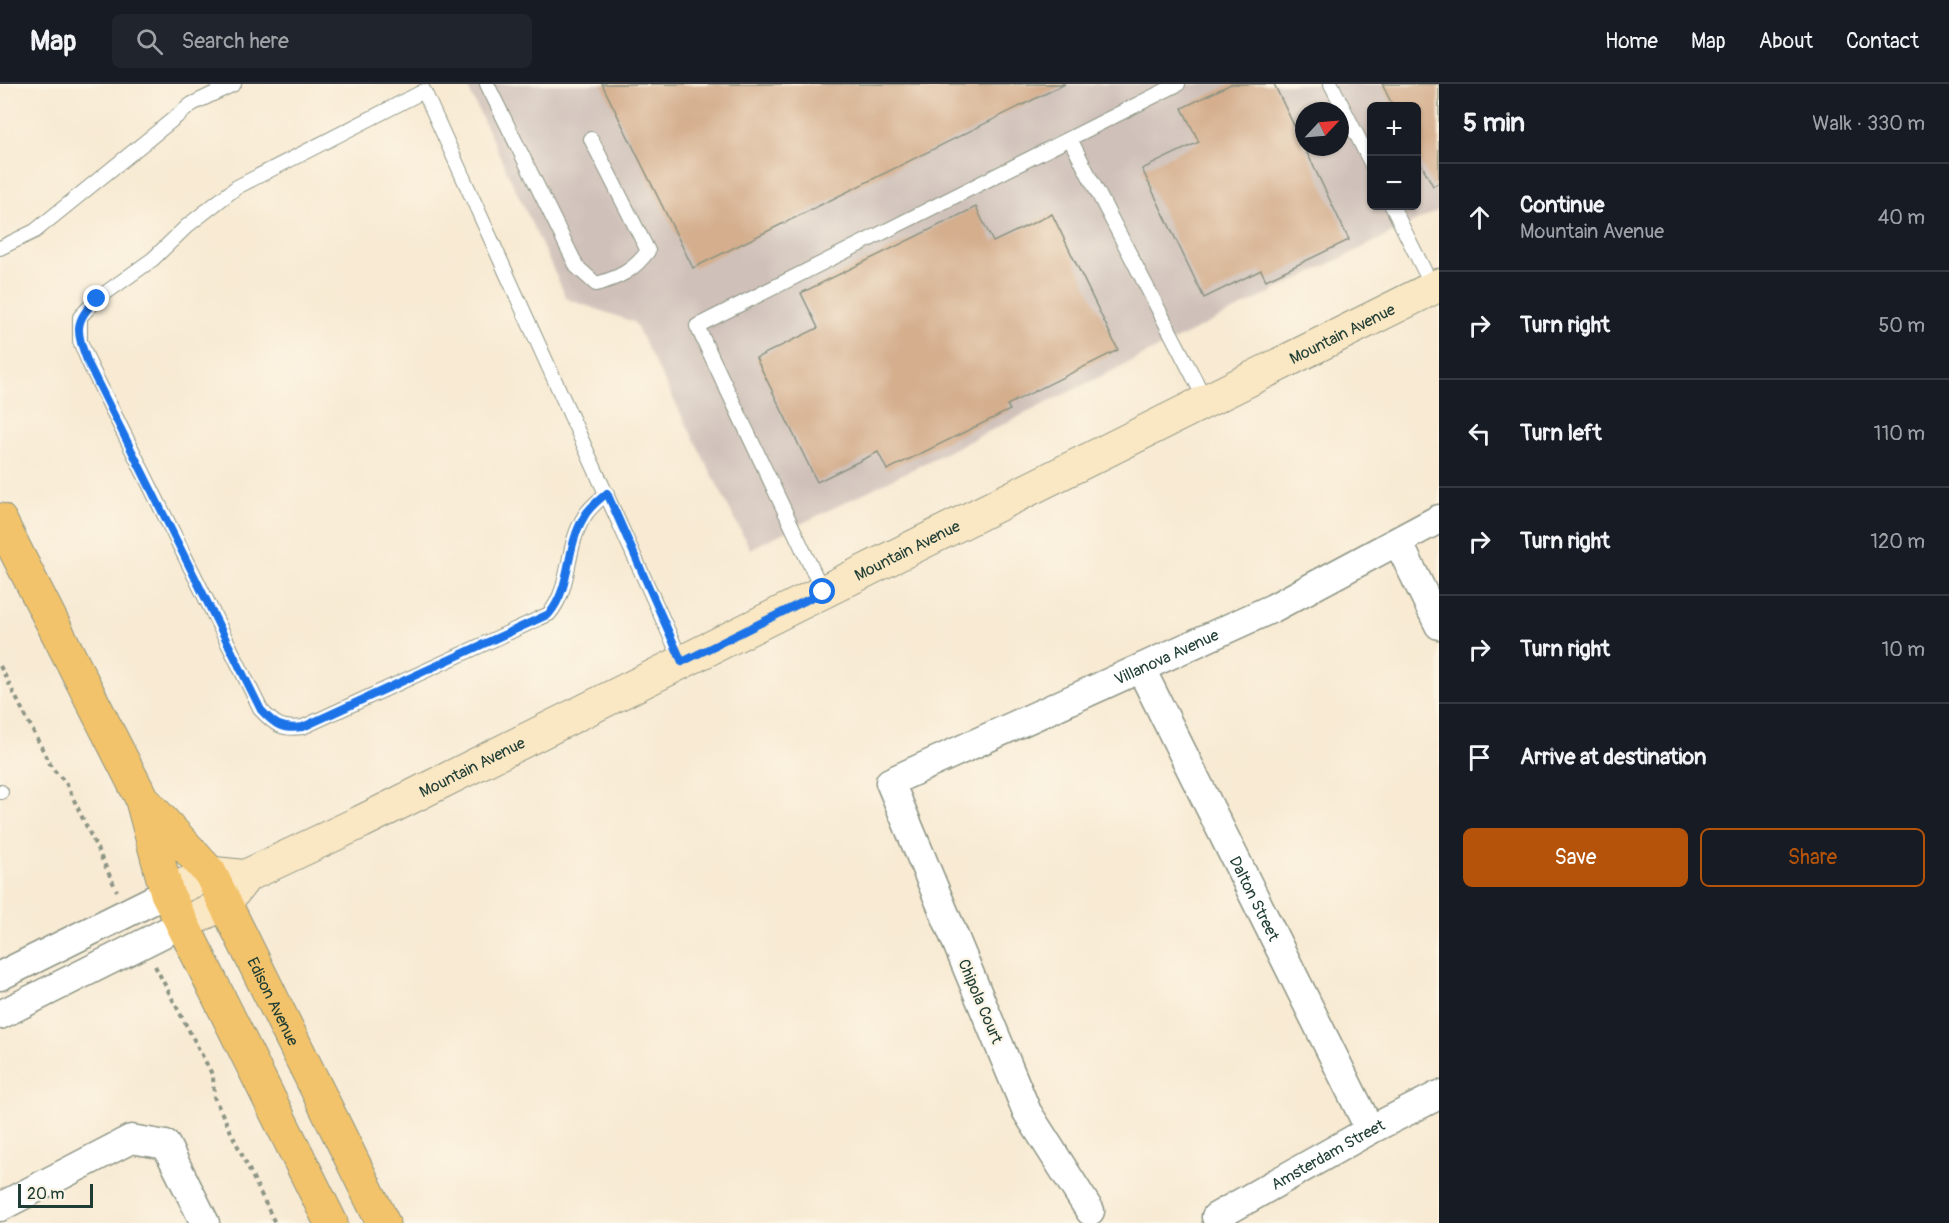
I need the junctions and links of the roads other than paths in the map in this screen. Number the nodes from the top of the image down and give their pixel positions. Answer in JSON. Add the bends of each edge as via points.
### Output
{"nodes":[{"id":1,"x":234,"y":84,"type":"edge"},
{"id":2,"x":487,"y":84,"type":"edge"},
{"id":3,"x":1178,"y":84,"type":"edge"},
{"id":4,"x":1331,"y":84,"type":"edge"},
{"id":5,"x":591,"y":139,"type":"dead end"},
{"id":6,"x":1070,"y":139,"type":"junction"},
{"id":7,"x":1367,"y":157,"type":"edge"},
{"id":8,"x":1394,"y":210,"type":"edge"},
{"id":9,"x":0,"y":248,"type":"edge"},
{"id":10,"x":1436,"y":287,"type":"edge"},
{"id":11,"x":1206,"y":401,"type":"junction"},
{"id":12,"x":607,"y":493,"type":"junction"},
{"id":13,"x":1439,"y":519,"type":"edge"},
{"id":14,"x":0,"y":520,"type":"edge"},
{"id":15,"x":1398,"y":542,"type":"junction"},
{"id":16,"x":823,"y":592,"type":"junction"},
{"id":17,"x":1439,"y":625,"type":"edge"},
{"id":18,"x":682,"y":662,"type":"junction"},
{"id":19,"x":1141,"y":669,"type":"junction"},
{"id":20,"x":890,"y":782,"type":"joint"},
{"id":21,"x":141,"y":797,"type":"junction"},
{"id":22,"x":210,"y":873,"type":"junction"},
{"id":23,"x":246,"y":876,"type":"junction"},
{"id":24,"x":167,"y":893,"type":"junction"},
{"id":25,"x":225,"y":903,"type":"junction"},
{"id":26,"x":182,"y":924,"type":"junction"},
{"id":27,"x":0,"y":976,"type":"edge"},
{"id":28,"x":0,"y":1015,"type":"edge"},
{"id":29,"x":1439,"y":1095,"type":"edge"},
{"id":30,"x":1370,"y":1130,"type":"junction"},
{"id":31,"x":0,"y":1207,"type":"edge"},
{"id":32,"x":1090,"y":1212,"type":"dead end"},
{"id":33,"x":1216,"y":1217,"type":"dead end"},
{"id":34,"x":206,"y":1223,"type":"edge"},
{"id":35,"x":331,"y":1223,"type":"edge"},
{"id":36,"x":383,"y":1223,"type":"edge"}],
"edges":[{"from":1,"to":9,"type":"lane","via":[[192,104],[35,231]]},
{"from":2,"to":5,"type":"lane","via":[[577,267],[596,284],[635,268],[648,251]]},
{"from":3,"to":6,"type":"lane"},
{"from":4,"to":7,"type":"lane"},
{"from":6,"to":11,"type":"lane"},
{"from":6,"to":16,"type":"lane","via":[[697,326]]},
{"from":8,"to":10,"type":"lane"},
{"from":10,"to":11,"type":"main road","name":"Mountain Avenue"},
{"from":11,"to":16,"type":"main road","name":"Mountain Avenue"},
{"from":12,"to":12,"type":"lane","via":[[424,91],[237,187],[187,226],[153,260],[97,299],[80,317],[80,341],[88,363],[250,689],[273,724],[286,729],[303,727],[549,614],[559,602],[578,528]]},
{"from":12,"to":18,"type":"lane"},
{"from":13,"to":15,"type":"street","name":"Villanova Avenue"},
{"from":14,"to":21,"type":"main road","name":"Edison Avenue"},
{"from":15,"to":17,"type":"street"},
{"from":15,"to":19,"type":"street","name":"Villanova Avenue","via":[[1273,608]]},
{"from":16,"to":18,"type":"main road","name":"Mountain Avenue"},
{"from":18,"to":23,"type":"main road","name":"Mountain Avenue"},
{"from":19,"to":20,"type":"street","name":"Villanova Avenue"},
{"from":19,"to":30,"type":"street","name":"Dalton Street"},
{"from":20,"to":32,"type":"street","name":"Chipola Court","via":[[1027,1112]]},
{"from":21,"to":22,"type":"main road","name":"Edison Avenue"},
{"from":21,"to":24,"type":"main road","name":"Edison Avenue"},
{"from":22,"to":23,"type":"main road"},
{"from":22,"to":24,"type":"main road"},
{"from":22,"to":25,"type":"main road","name":"Edison Avenue"},
{"from":23,"to":25,"type":"main road","name":"Mountain Avenue"},
{"from":24,"to":26,"type":"main road","name":"Edison Avenue"},
{"from":24,"to":27,"type":"street"},
{"from":25,"to":26,"type":"main road","name":"Mountain Avenue"},
{"from":25,"to":36,"type":"main road","name":"Edison Avenue"},
{"from":26,"to":28,"type":"street","name":"Mountain Avenue"},
{"from":26,"to":35,"type":"main road","name":"Edison Avenue"},
{"from":29,"to":30,"type":"street","name":"Amsterdam Street"},
{"from":30,"to":33,"type":"street","name":"Amsterdam Street"},
{"from":31,"to":34,"type":"street","via":[[131,1138],[166,1145]]}]}
